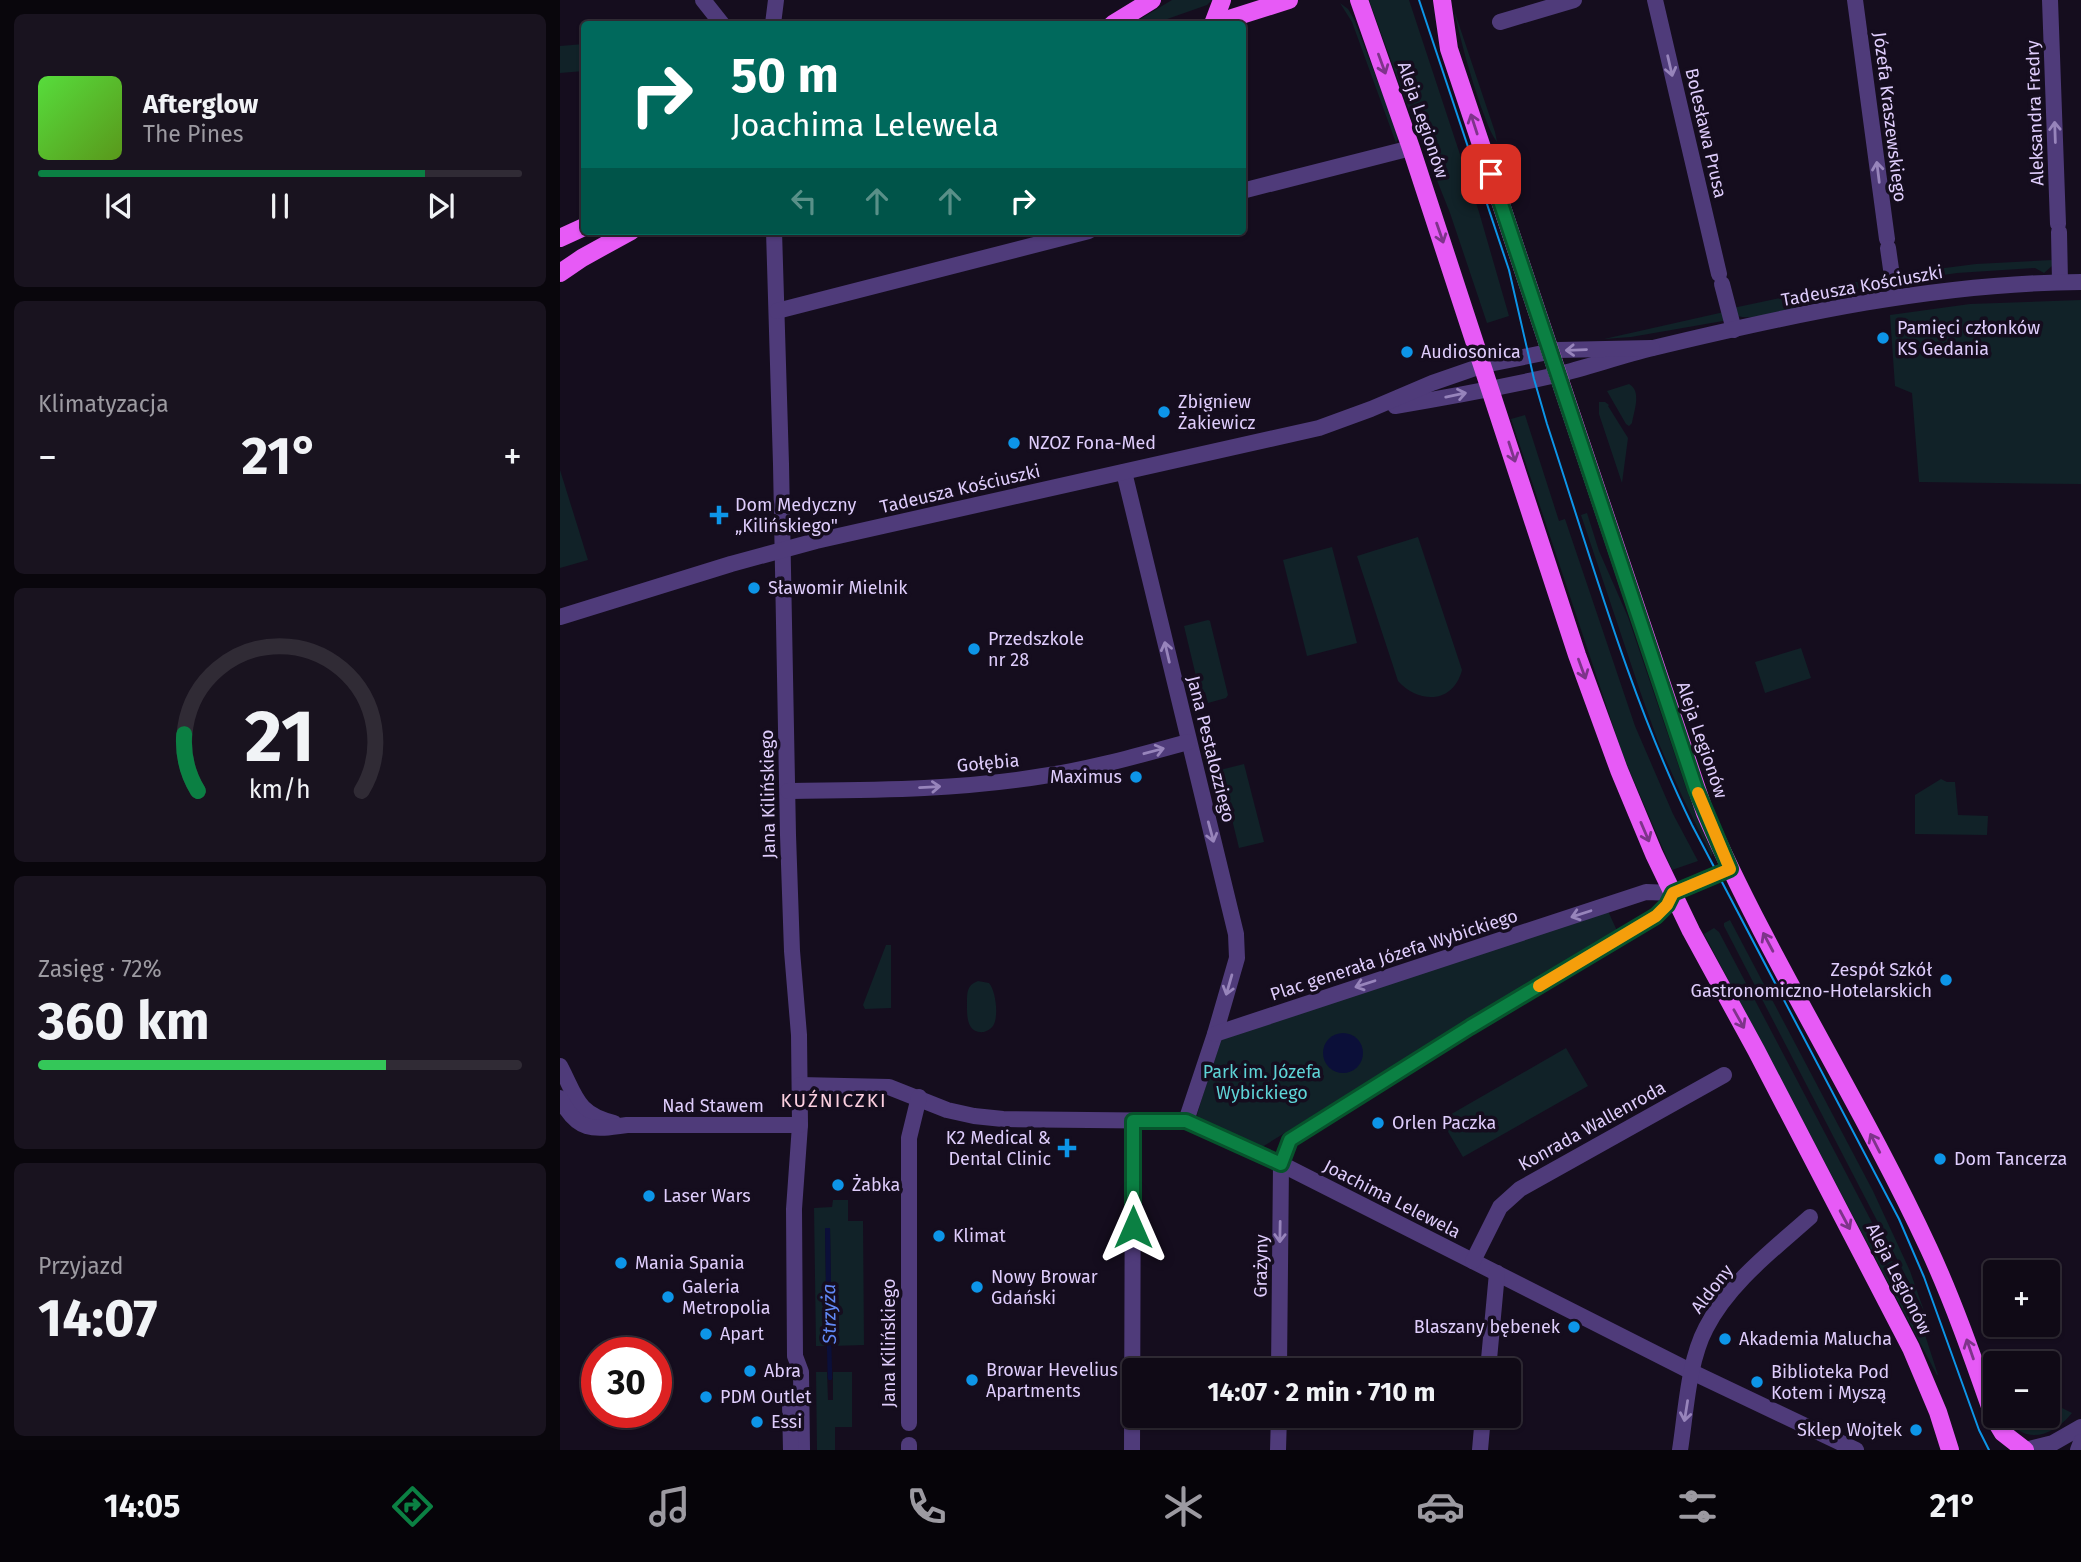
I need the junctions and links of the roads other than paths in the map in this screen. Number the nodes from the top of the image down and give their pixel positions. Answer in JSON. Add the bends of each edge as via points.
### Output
{"nodes":[{"id":1,"x":703,"y":0,"type":"edge"},
{"id":2,"x":776,"y":0,"type":"edge"},
{"id":3,"x":1152,"y":0,"type":"edge"},
{"id":4,"x":1222,"y":0,"type":"edge"},
{"id":5,"x":1289,"y":0,"type":"edge"},
{"id":6,"x":1359,"y":0,"type":"edge"},
{"id":7,"x":1442,"y":0,"type":"edge"},
{"id":8,"x":1574,"y":0,"type":"edge"},
{"id":9,"x":1655,"y":0,"type":"edge"},
{"id":10,"x":1855,"y":0,"type":"edge"},
{"id":11,"x":2050,"y":0,"type":"edge"},
{"id":12,"x":720,"y":21,"type":"edge"},
{"id":13,"x":773,"y":21,"type":"edge"},
{"id":14,"x":1118,"y":21,"type":"edge"},
{"id":15,"x":1214,"y":21,"type":"edge"},
{"id":16,"x":1222,"y":21,"type":"edge"},
{"id":17,"x":1500,"y":22,"type":"dead end"},
{"id":18,"x":1412,"y":148,"type":"junction"},
{"id":19,"x":1246,"y":190,"type":"edge"},
{"id":20,"x":581,"y":228,"type":"edge"},
{"id":21,"x":624,"y":235,"type":"edge"},
{"id":22,"x":774,"y":235,"type":"edge"},
{"id":23,"x":1073,"y":235,"type":"edge"},
{"id":24,"x":560,"y":238,"type":"edge"},
{"id":25,"x":560,"y":273,"type":"edge"},
{"id":26,"x":2060,"y":282,"type":"junction"},
{"id":27,"x":2081,"y":282,"type":"edge"},
{"id":28,"x":1895,"y":297,"type":"junction"},
{"id":29,"x":776,"y":311,"type":"junction"},
{"id":30,"x":1734,"y":330,"type":"junction"},
{"id":31,"x":1652,"y":348,"type":"junction"},
{"id":32,"x":1550,"y":352,"type":"junction"},
{"id":33,"x":1484,"y":365,"type":"junction"},
{"id":34,"x":1557,"y":374,"type":"junction"},
{"id":35,"x":1491,"y":387,"type":"junction"},
{"id":36,"x":1371,"y":410,"type":"junction"},
{"id":37,"x":1124,"y":472,"type":"junction"},
{"id":38,"x":783,"y":550,"type":"junction"},
{"id":39,"x":560,"y":617,"type":"edge"},
{"id":40,"x":1188,"y":742,"type":"junction"},
{"id":41,"x":788,"y":791,"type":"junction"},
{"id":42,"x":1730,"y":869,"type":"junction"},
{"id":43,"x":1673,"y":893,"type":"junction"},
{"id":44,"x":1214,"y":1034,"type":"junction"},
{"id":45,"x":560,"y":1066,"type":"edge"},
{"id":46,"x":1724,"y":1075,"type":"dead end"},
{"id":47,"x":800,"y":1085,"type":"junction"},
{"id":48,"x":919,"y":1097,"type":"junction"},
{"id":49,"x":560,"y":1098,"type":"edge"},
{"id":50,"x":1133,"y":1121,"type":"junction"},
{"id":51,"x":1186,"y":1121,"type":"junction"},
{"id":52,"x":627,"y":1125,"type":"junction"},
{"id":53,"x":800,"y":1125,"type":"junction"},
{"id":54,"x":1281,"y":1164,"type":"junction"},
{"id":55,"x":1810,"y":1217,"type":"dead end"},
{"id":56,"x":1473,"y":1261,"type":"junction"},
{"id":57,"x":1497,"y":1273,"type":"junction"},
{"id":58,"x":795,"y":1356,"type":"junction"},
{"id":59,"x":1132,"y":1358,"type":"edge"},
{"id":60,"x":1279,"y":1358,"type":"edge"},
{"id":61,"x":1489,"y":1358,"type":"edge"},
{"id":62,"x":1692,"y":1372,"type":"junction"},
{"id":63,"x":909,"y":1423,"type":"dead end"},
{"id":64,"x":2081,"y":1427,"type":"edge"},
{"id":65,"x":1132,"y":1428,"type":"edge"},
{"id":66,"x":1279,"y":1428,"type":"edge"},
{"id":67,"x":1482,"y":1428,"type":"edge"},
{"id":68,"x":2081,"y":1442,"type":"edge"},
{"id":69,"x":791,"y":1450,"type":"edge"},
{"id":70,"x":802,"y":1450,"type":"edge"},
{"id":71,"x":1132,"y":1450,"type":"edge"},
{"id":72,"x":1278,"y":1450,"type":"edge"},
{"id":73,"x":1480,"y":1450,"type":"edge"},
{"id":74,"x":1680,"y":1450,"type":"edge"},
{"id":75,"x":1856,"y":1450,"type":"edge"},
{"id":76,"x":1950,"y":1450,"type":"edge"},
{"id":77,"x":2024,"y":1450,"type":"edge"},
{"id":78,"x":2077,"y":1450,"type":"edge"}],
"edges":[{"from":1,"to":12,"type":"street"},
{"from":2,"to":13,"type":"street"},
{"from":3,"to":14,"type":"main road"},
{"from":4,"to":15,"type":"main road"},
{"from":5,"to":16,"type":"main road"},
{"from":6,"to":18,"type":"main road","name":"Aleja Legionów","one_way":true},
{"from":32,"to":7,"type":"main road","name":"Aleja Legionów","one_way":true,"via":[[1450,49]]},
{"from":8,"to":17,"type":"street"},
{"from":9,"to":30,"type":"street","name":"Bolesława Prusa","one_way":true},
{"from":28,"to":10,"type":"street","name":"Józefa Kraszewskiego","one_way":true},
{"from":26,"to":11,"type":"street","name":"Aleksandra Fredry","one_way":true},
{"from":18,"to":19,"type":"street"},
{"from":18,"to":33,"type":"main road","name":"Aleja Legionów","one_way":true},
{"from":20,"to":24,"type":"main road"},
{"from":21,"to":25,"type":"main road"},
{"from":22,"to":29,"type":"street","name":"Jana Kilińskiego"},
{"from":23,"to":29,"type":"street"},
{"from":26,"to":27,"type":"street","name":"Tadeusza Kościuszki"},
{"from":26,"to":28,"type":"street","name":"Tadeusza Kościuszki"},
{"from":28,"to":30,"type":"street","name":"Tadeusza Kościuszki"},
{"from":29,"to":38,"type":"street","name":"Jana Kilińskiego"},
{"from":30,"to":31,"type":"street","name":"Tadeusza Kościuszki"},
{"from":31,"to":32,"type":"street","name":"Tadeusza Kościuszki","one_way":true},
{"from":31,"to":34,"type":"street","name":"Tadeusza Kościuszki"},
{"from":32,"to":33,"type":"street","name":"Tadeusza Kościuszki"},
{"from":32,"to":34,"type":"main road","name":"Aleja Legionów"},
{"from":33,"to":35,"type":"main road","name":"Aleja Legionów"},
{"from":33,"to":36,"type":"street","name":"Tadeusza Kościuszki"},
{"from":34,"to":35,"type":"street","name":"Tadeusza Kościuszki"},
{"from":34,"to":42,"type":"main road","name":"Aleja Legionów","via":[[1696,789]]},
{"from":36,"to":35,"type":"street","name":"Tadeusza Kościuszki","one_way":true},
{"from":35,"to":43,"type":"main road","name":"Aleja Legionów","one_way":true,"via":[[1577,655],[1614,757]]},
{"from":36,"to":37,"type":"street","name":"Tadeusza Kościuszki","via":[[1319,428]]},
{"from":37,"to":38,"type":"street","name":"Tadeusza Kościuszki"},
{"from":40,"to":37,"type":"street","name":"Jana Pestalozziego","one_way":true},
{"from":38,"to":39,"type":"street","name":"Tadeusza Kościuszki"},
{"from":38,"to":41,"type":"street","name":"Jana Kilińskiego"},
{"from":41,"to":40,"type":"street","name":"Gołębia","one_way":true,"via":[[999,782],[1111,762]]},
{"from":40,"to":44,"type":"street","name":"Jana Pestalozziego","one_way":true,"via":[[1236,934],[1237,958]]},
{"from":41,"to":47,"type":"street","name":"Jana Kilińskiego"},
{"from":42,"to":43,"type":"street","name":"Plac generała Józefa Wybickiego"},
{"from":77,"to":42,"type":"main road","name":"Aleja Legionów","one_way":true,"via":[[2003,1433],[1994,1418],[1928,1247]]},
{"from":43,"to":44,"type":"street","name":"Plac generała Józefa Wybickiego","one_way":true,"via":[[1646,892]]},
{"from":43,"to":54,"type":"street","name":"Plac generała Józefa Wybickiego","via":[[1656,916],[1290,1140]]},
{"from":43,"to":76,"type":"main road","name":"Aleja Legionów","one_way":true,"via":[[1901,1329],[1934,1401]]},
{"from":44,"to":51,"type":"street"},
{"from":45,"to":52,"type":"street","name":"Nad Stawem","via":[[582,1108],[599,1119]]},
{"from":46,"to":56,"type":"street","name":"Konrada Wallenroda","via":[[1520,1189],[1500,1207]]},
{"from":47,"to":48,"type":"street","name":"Joachima Lelewela","via":[[880,1085]]},
{"from":47,"to":53,"type":"street","name":"Jana Kilińskiego"},
{"from":48,"to":50,"type":"street","name":"Joachima Lelewela","via":[[947,1110],[986,1118]]},
{"from":48,"to":63,"type":"street","name":"Jana Kilińskiego","via":[[909,1138]]},
{"from":49,"to":52,"type":"street","name":"Nad Stawem","via":[[575,1121],[586,1127]]},
{"from":50,"to":51,"type":"street","name":"Joachima Lelewela"},
{"from":50,"to":59,"type":"street"},
{"from":51,"to":54,"type":"street","name":"Joachima Lelewela"},
{"from":52,"to":53,"type":"street","name":"Nad Stawem"},
{"from":53,"to":58,"type":"street","name":"Jana Kilińskiego","via":[[794,1209]]},
{"from":54,"to":56,"type":"street","name":"Joachima Lelewela"},
{"from":54,"to":60,"type":"street","name":"Grażyny","one_way":true},
{"from":55,"to":62,"type":"street","name":"Aldony","via":[[1720,1305],[1705,1329]]},
{"from":56,"to":57,"type":"street","name":"Joachima Lelewela"},
{"from":57,"to":61,"type":"street"},
{"from":57,"to":62,"type":"street","name":"Joachima Lelewela"},
{"from":58,"to":69,"type":"street","name":"Jana Kilińskiego","via":[[790,1372]]},
{"from":58,"to":70,"type":"street","name":"Jana Kilińskiego","via":[[801,1372]]},
{"from":62,"to":74,"type":"street","name":"Aldony","one_way":true},
{"from":62,"to":75,"type":"street","name":"Joachima Lelewela"},
{"from":64,"to":77,"type":"street","via":[[2053,1443]]},
{"from":65,"to":71,"type":"street"},
{"from":66,"to":72,"type":"street"},
{"from":67,"to":73,"type":"street"},
{"from":68,"to":78,"type":"street"}]}
